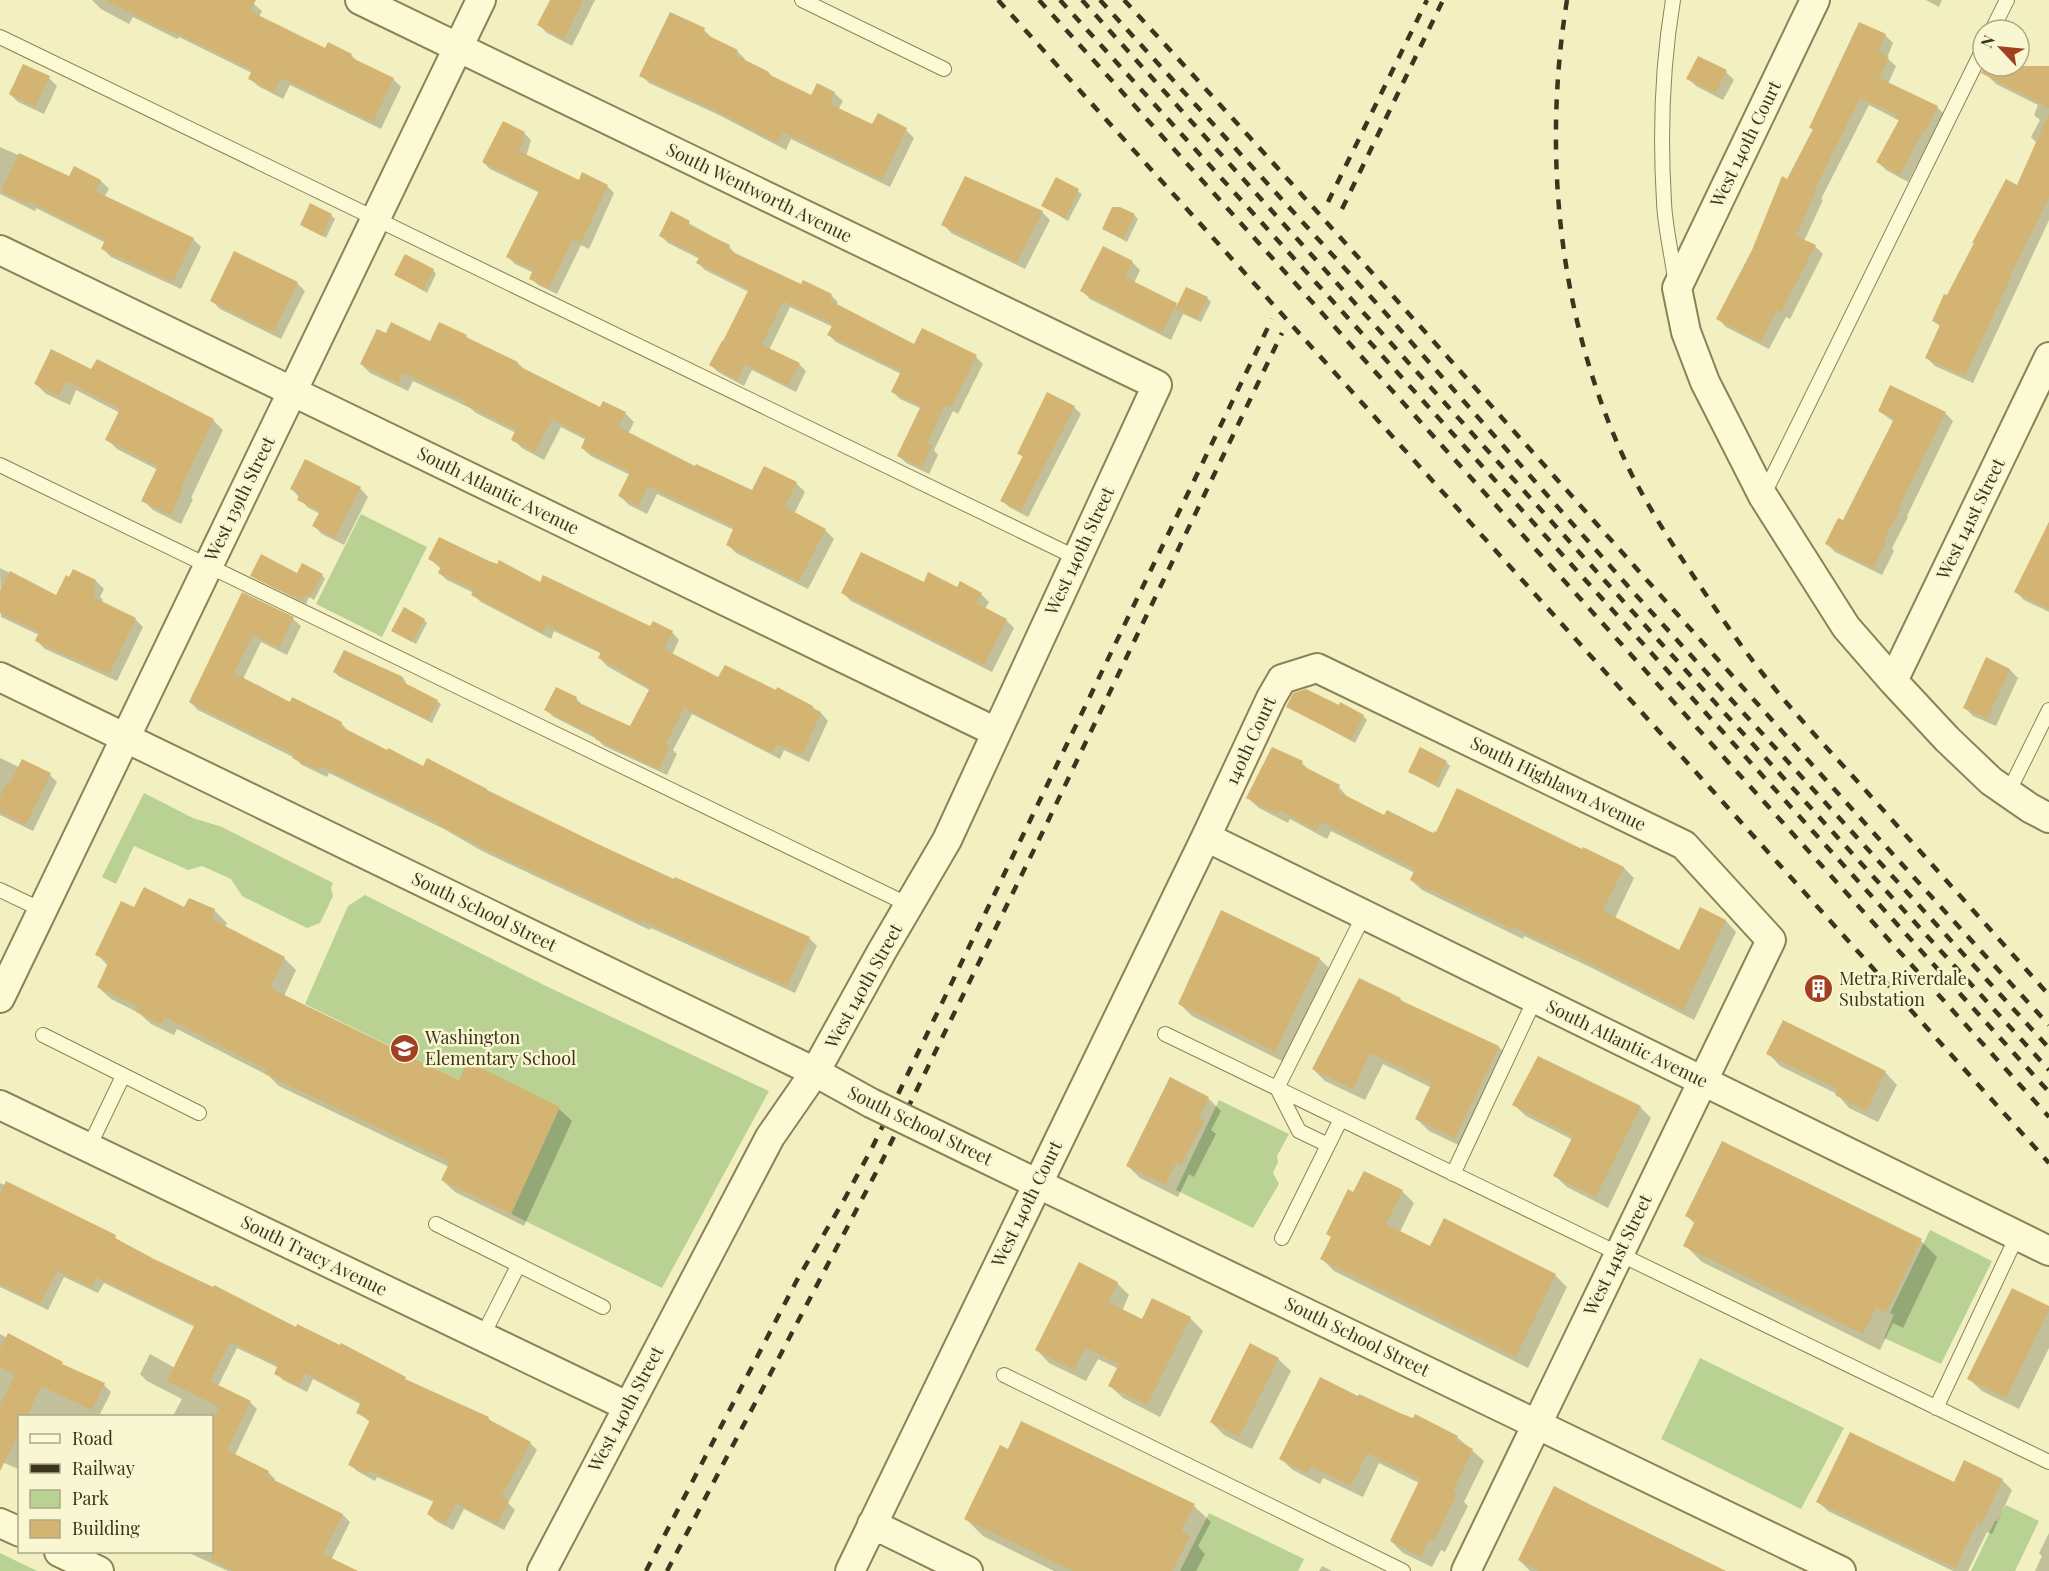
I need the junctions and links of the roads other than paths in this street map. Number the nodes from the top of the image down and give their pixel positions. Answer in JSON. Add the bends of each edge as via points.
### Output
{"nodes":[{"id":1,"x":360,"y":0,"type":"edge"},
{"id":2,"x":481,"y":0,"type":"edge"},
{"id":3,"x":802,"y":0,"type":"edge"},
{"id":4,"x":1673,"y":0,"type":"edge"},
{"id":5,"x":1815,"y":0,"type":"edge"},
{"id":6,"x":2007,"y":0,"type":"edge"},
{"id":7,"x":1998,"y":18,"type":"edge"},
{"id":8,"x":0,"y":37,"type":"edge"},
{"id":9,"x":458,"y":48,"type":"junction"},
{"id":10,"x":944,"y":69,"type":"dead end"},
{"id":11,"x":1971,"y":73,"type":"edge"},
{"id":12,"x":375,"y":218,"type":"junction"},
{"id":13,"x":0,"y":250,"type":"edge"},
{"id":14,"x":1677,"y":288,"type":"junction"},
{"id":15,"x":2049,"y":357,"type":"edge"},
{"id":16,"x":1157,"y":386,"type":"joint"},
{"id":17,"x":2042,"y":389,"type":"edge"},
{"id":18,"x":291,"y":392,"type":"junction"},
{"id":19,"x":0,"y":465,"type":"edge"},
{"id":20,"x":1763,"y":496,"type":"junction"},
{"id":21,"x":1077,"y":558,"type":"junction"},
{"id":22,"x":207,"y":566,"type":"junction"},
{"id":23,"x":1317,"y":668,"type":"joint"},
{"id":24,"x":0,"y":677,"type":"edge"},
{"id":25,"x":1893,"y":681,"type":"junction"},
{"id":26,"x":2049,"y":710,"type":"edge"},
{"id":27,"x":996,"y":732,"type":"junction"},
{"id":28,"x":124,"y":738,"type":"junction"},
{"id":29,"x":2008,"y":794,"type":"junction"},
{"id":30,"x":2049,"y":818,"type":"edge"},
{"id":31,"x":1206,"y":837,"type":"junction"},
{"id":32,"x":0,"y":890,"type":"edge"},
{"id":33,"x":909,"y":905,"type":"junction"},
{"id":34,"x":42,"y":910,"type":"junction"},
{"id":35,"x":1364,"y":915,"type":"junction"},
{"id":36,"x":1771,"y":940,"type":"joint"},
{"id":37,"x":0,"y":998,"type":"edge"},
{"id":38,"x":1535,"y":999,"type":"junction"},
{"id":39,"x":1165,"y":1034,"type":"dead end"},
{"id":40,"x":43,"y":1035,"type":"dead end"},
{"id":41,"x":815,"y":1072,"type":"junction"},
{"id":42,"x":123,"y":1076,"type":"junction"},
{"id":43,"x":1702,"y":1081,"type":"junction"},
{"id":44,"x":1276,"y":1088,"type":"junction"},
{"id":45,"x":0,"y":1105,"type":"edge"},
{"id":46,"x":199,"y":1113,"type":"dead end"},
{"id":47,"x":1341,"y":1119,"type":"junction"},
{"id":48,"x":1328,"y":1145,"type":"junction"},
{"id":49,"x":89,"y":1147,"type":"junction"},
{"id":50,"x":1453,"y":1174,"type":"junction"},
{"id":51,"x":1037,"y":1183,"type":"junction"},
{"id":52,"x":436,"y":1224,"type":"dead end"},
{"id":53,"x":2017,"y":1236,"type":"junction"},
{"id":54,"x":1282,"y":1238,"type":"dead end"},
{"id":55,"x":2049,"y":1251,"type":"edge"},
{"id":56,"x":1619,"y":1254,"type":"junction"},
{"id":57,"x":518,"y":1266,"type":"junction"},
{"id":58,"x":603,"y":1306,"type":"dead end"},
{"id":59,"x":482,"y":1337,"type":"junction"},
{"id":60,"x":1004,"y":1375,"type":"dead end"},
{"id":61,"x":627,"y":1406,"type":"junction"},
{"id":62,"x":1936,"y":1408,"type":"junction"},
{"id":63,"x":1537,"y":1424,"type":"junction"},
{"id":64,"x":2049,"y":1462,"type":"edge"},
{"id":65,"x":0,"y":1522,"type":"edge"},
{"id":66,"x":872,"y":1524,"type":"junction"},
{"id":67,"x":18,"y":1531,"type":"edge"},
{"id":68,"x":63,"y":1553,"type":"edge"},
{"id":69,"x":99,"y":1571,"type":"edge"},
{"id":70,"x":542,"y":1571,"type":"edge"},
{"id":71,"x":850,"y":1571,"type":"edge"},
{"id":72,"x":968,"y":1571,"type":"edge"},
{"id":73,"x":1403,"y":1571,"type":"edge"},
{"id":74,"x":1466,"y":1571,"type":"edge"},
{"id":75,"x":1841,"y":1571,"type":"edge"}],
"edges":[{"from":1,"to":9,"type":"street","name":"South Wentworth Avenue"},
{"from":2,"to":9,"type":"street","name":"West 139th Street"},
{"from":3,"to":10,"type":"lane"},
{"from":4,"to":14,"type":"lane","via":[[1663,170],[1664,204]]},
{"from":5,"to":14,"type":"street","name":"West 140th Court"},
{"from":6,"to":7,"type":"lane"},
{"from":8,"to":12,"type":"lane"},
{"from":9,"to":12,"type":"street","name":"West 139th Street"},
{"from":9,"to":16,"type":"street","name":"South Wentworth Avenue"},
{"from":11,"to":20,"type":"lane"},
{"from":12,"to":18,"type":"street","name":"West 139th Street"},
{"from":12,"to":21,"type":"lane"},
{"from":13,"to":18,"type":"street","name":"South Atlantic Avenue"},
{"from":14,"to":20,"type":"street","via":[[1686,332],[1705,382]]},
{"from":15,"to":17,"type":"street","name":"West 141st Street"},
{"from":16,"to":21,"type":"street","name":"West 140th Street"},
{"from":17,"to":25,"type":"street","name":"West 141st Street"},
{"from":18,"to":22,"type":"street","name":"West 139th Street"},
{"from":18,"to":27,"type":"street","name":"South Atlantic Avenue"},
{"from":19,"to":22,"type":"lane"},
{"from":20,"to":25,"type":"street","via":[[1846,627]]},
{"from":21,"to":27,"type":"street","name":"West 140th Street"},
{"from":22,"to":28,"type":"street","name":"West 139th Street"},
{"from":22,"to":33,"type":"lane"},
{"from":23,"to":31,"type":"street","name":"140th Court","via":[[1282,679]]},
{"from":23,"to":36,"type":"street","name":"South Highlawn Avenue","via":[[1684,845]]},
{"from":24,"to":28,"type":"street","name":"South School Street"},
{"from":25,"to":29,"type":"street","via":[[1947,739]]},
{"from":26,"to":29,"type":"lane"},
{"from":27,"to":33,"type":"street","name":"West 140th Street","via":[[947,840]]},
{"from":28,"to":34,"type":"street","name":"West 139th Street"},
{"from":28,"to":41,"type":"street","name":"South School Street"},
{"from":29,"to":30,"type":"street"},
{"from":31,"to":35,"type":"street","name":"South Atlantic Avenue"},
{"from":31,"to":51,"type":"street","name":"West 140th Court"},
{"from":32,"to":34,"type":"lane"},
{"from":33,"to":41,"type":"street","name":"West 140th Street"},
{"from":34,"to":37,"type":"street","name":"West 139th Street"},
{"from":35,"to":38,"type":"street","name":"South Atlantic Avenue"},
{"from":35,"to":44,"type":"lane"},
{"from":36,"to":43,"type":"street","name":"West 141st Street"},
{"from":38,"to":43,"type":"street","name":"South Atlantic Avenue"},
{"from":38,"to":50,"type":"lane"},
{"from":39,"to":44,"type":"lane"},
{"from":40,"to":42,"type":"lane"},
{"from":41,"to":51,"type":"street","name":"South School Street","bridge":true},
{"from":41,"to":61,"type":"street","name":"West 140th Street","via":[[770,1137]]},
{"from":42,"to":46,"type":"lane"},
{"from":42,"to":49,"type":"lane"},
{"from":43,"to":53,"type":"street","name":"South Atlantic Avenue"},
{"from":43,"to":56,"type":"street","name":"West 141st Street"},
{"from":44,"to":47,"type":"lane"},
{"from":44,"to":48,"type":"lane","via":[[1299,1131]]},
{"from":45,"to":49,"type":"street","name":"South Tracy Avenue"},
{"from":47,"to":48,"type":"lane"},
{"from":47,"to":50,"type":"lane"},
{"from":48,"to":54,"type":"lane"},
{"from":49,"to":59,"type":"street","name":"South Tracy Avenue"},
{"from":50,"to":56,"type":"lane"},
{"from":51,"to":63,"type":"street","name":"South School Street"},
{"from":51,"to":66,"type":"street","name":"West 140th Court"},
{"from":52,"to":57,"type":"lane"},
{"from":53,"to":55,"type":"street","name":"South Atlantic Avenue"},
{"from":53,"to":62,"type":"lane"},
{"from":56,"to":62,"type":"lane"},
{"from":56,"to":63,"type":"street","name":"West 141st Street"},
{"from":57,"to":58,"type":"lane"},
{"from":57,"to":59,"type":"lane"},
{"from":59,"to":61,"type":"street","name":"South Tracy Avenue"},
{"from":60,"to":73,"type":"lane"},
{"from":61,"to":70,"type":"street","name":"West 140th Street"},
{"from":62,"to":64,"type":"lane"},
{"from":63,"to":74,"type":"street","name":"West 141st Street"},
{"from":63,"to":75,"type":"street","name":"South School Street"},
{"from":65,"to":67,"type":"street"},
{"from":66,"to":71,"type":"street","name":"West 140th Court"},
{"from":66,"to":72,"type":"street"},
{"from":68,"to":69,"type":"street"}]}
